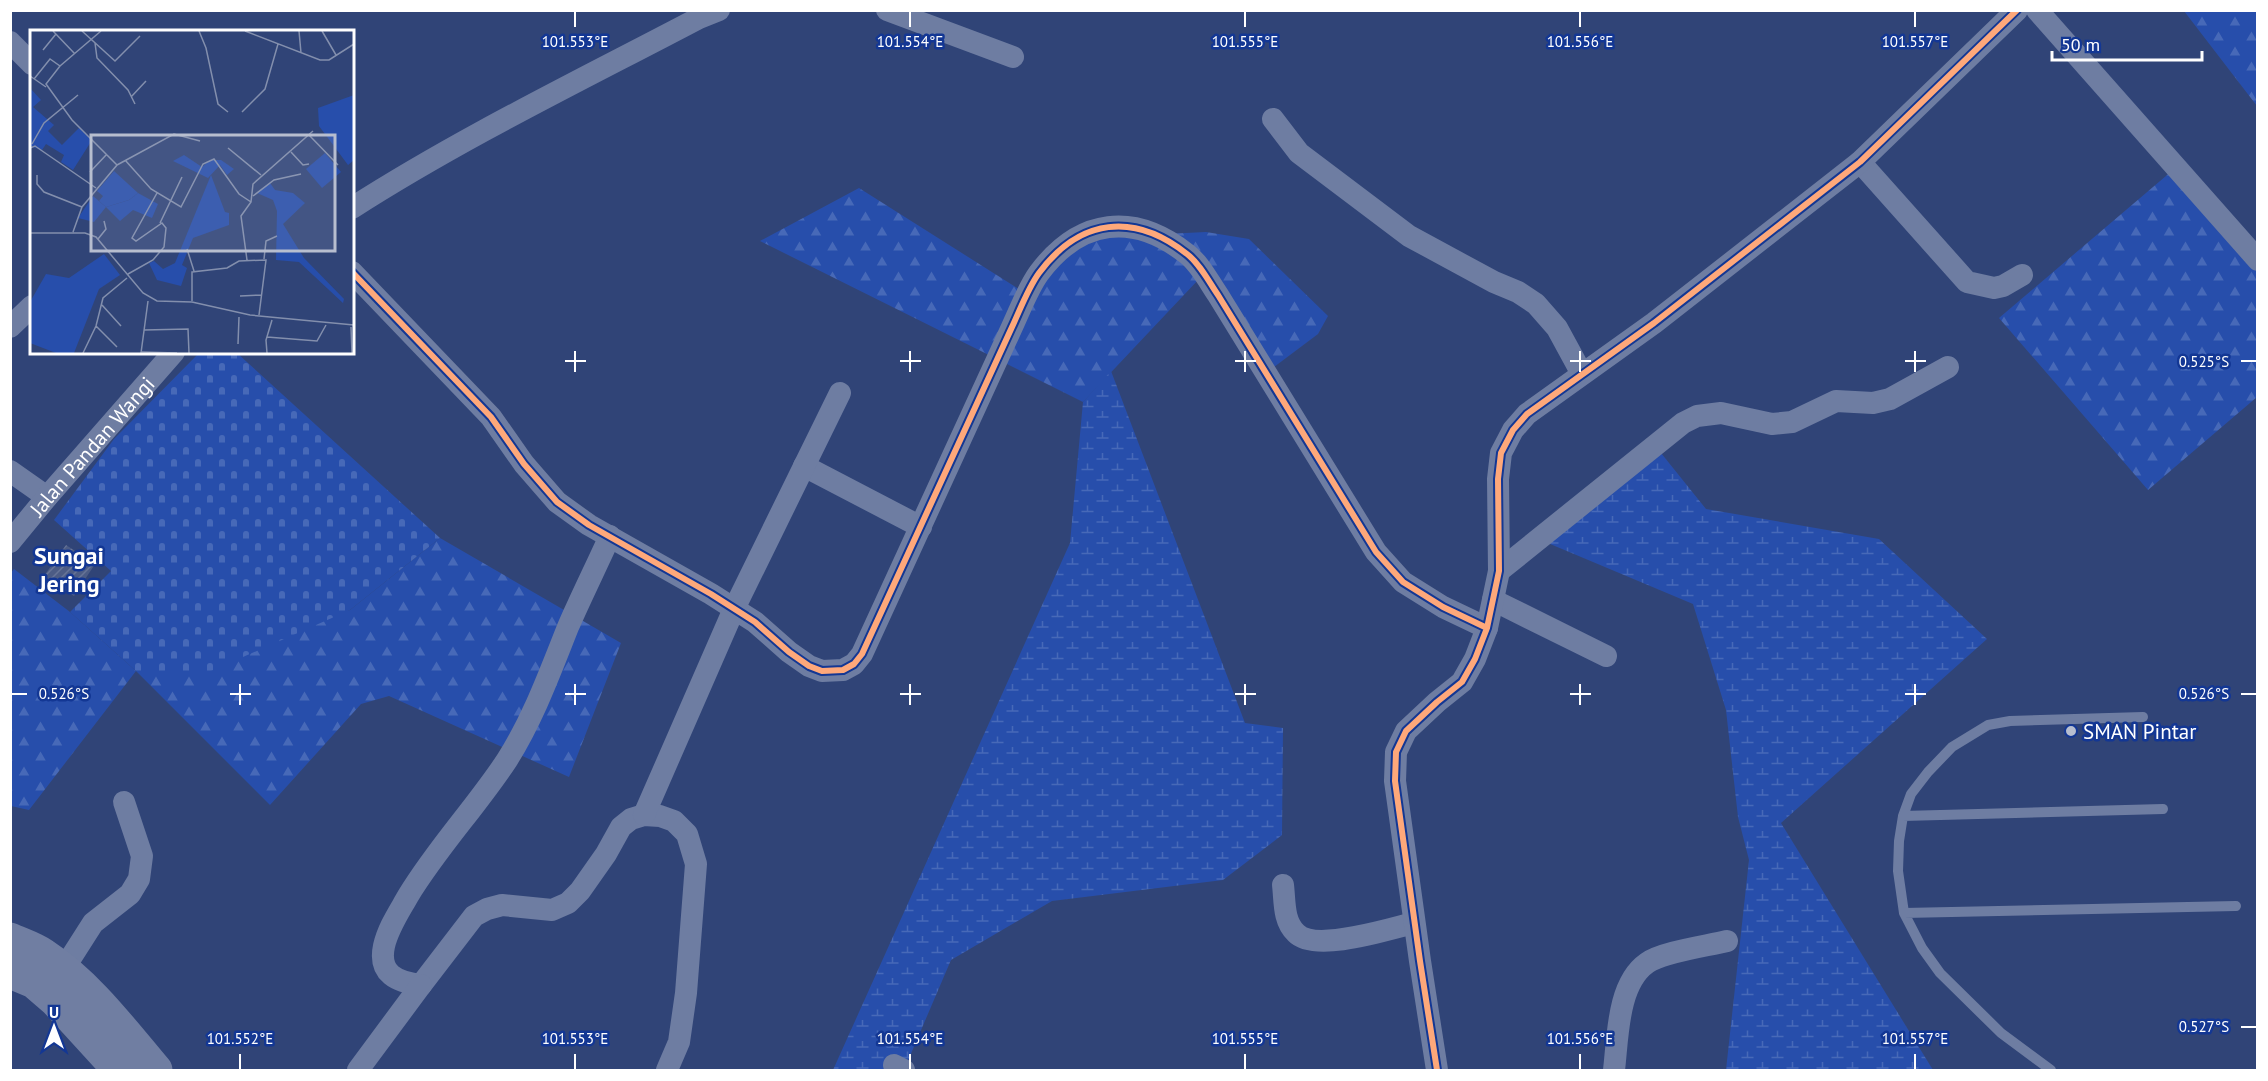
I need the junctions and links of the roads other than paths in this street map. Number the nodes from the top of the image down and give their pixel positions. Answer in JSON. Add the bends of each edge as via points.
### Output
{"nodes":[{"id":1,"x":719,"y":10,"type":"edge"},
{"id":2,"x":887,"y":10,"type":"edge"},
{"id":3,"x":2017,"y":10,"type":"edge"},
{"id":4,"x":2037,"y":10,"type":"edge"},
{"id":5,"x":10,"y":42,"type":"edge"},
{"id":6,"x":1013,"y":57,"type":"dead end"},
{"id":7,"x":30,"y":62,"type":"edge"},
{"id":8,"x":1273,"y":119,"type":"dead end"},
{"id":9,"x":1860,"y":162,"type":"junction"},
{"id":10,"x":354,"y":207,"type":"edge"},
{"id":11,"x":2258,"y":260,"type":"edge"},
{"id":12,"x":354,"y":274,"type":"edge"},
{"id":13,"x":2022,"y":274,"type":"dead end"},
{"id":14,"x":30,"y":308,"type":"edge"},
{"id":15,"x":10,"y":327,"type":"edge"},
{"id":16,"x":172,"y":354,"type":"edge"},
{"id":17,"x":1948,"y":367,"type":"dead end"},
{"id":18,"x":1582,"y":374,"type":"junction"},
{"id":19,"x":840,"y":393,"type":"dead end"},
{"id":20,"x":804,"y":466,"type":"junction"},
{"id":21,"x":10,"y":471,"type":"edge"},
{"id":22,"x":47,"y":497,"type":"junction"},
{"id":23,"x":921,"y":527,"type":"junction"},
{"id":24,"x":610,"y":536,"type":"junction"},
{"id":25,"x":10,"y":542,"type":"edge"},
{"id":26,"x":1499,"y":571,"type":"junction"},
{"id":27,"x":1493,"y":600,"type":"junction"},
{"id":28,"x":734,"y":609,"type":"junction"},
{"id":29,"x":1487,"y":628,"type":"junction"},
{"id":30,"x":1605,"y":656,"type":"dead end"},
{"id":31,"x":2143,"y":717,"type":"dead end"},
{"id":32,"x":124,"y":802,"type":"dead end"},
{"id":33,"x":2163,"y":809,"type":"dead end"},
{"id":34,"x":644,"y":815,"type":"junction"},
{"id":35,"x":1903,"y":816,"type":"junction"},
{"id":36,"x":1283,"y":885,"type":"dead end"},
{"id":37,"x":2236,"y":906,"type":"dead end"},
{"id":38,"x":1904,"y":913,"type":"junction"},
{"id":39,"x":1414,"y":924,"type":"junction"},
{"id":40,"x":10,"y":939,"type":"edge"},
{"id":41,"x":1727,"y":941,"type":"dead end"},
{"id":42,"x":63,"y":970,"type":"junction"},
{"id":43,"x":10,"y":972,"type":"edge"},
{"id":44,"x":421,"y":985,"type":"junction"},
{"id":45,"x":119,"y":1071,"type":"edge"},
{"id":46,"x":156,"y":1071,"type":"edge"},
{"id":47,"x":357,"y":1071,"type":"edge"},
{"id":48,"x":667,"y":1071,"type":"edge"},
{"id":49,"x":1437,"y":1071,"type":"edge"},
{"id":50,"x":1614,"y":1071,"type":"edge"},
{"id":51,"x":2051,"y":1071,"type":"edge"}],
"edges":[{"from":1,"to":10,"type":"street","via":[[523,110]]},
{"from":2,"to":6,"type":"street"},
{"from":3,"to":9,"type":"street"},
{"from":4,"to":11,"type":"street"},
{"from":5,"to":7,"type":"street"},
{"from":8,"to":18,"type":"street","via":[[1299,153],[1409,236],[1536,304],[1557,328]]},
{"from":9,"to":13,"type":"street","via":[[1967,282],[1994,288]]},
{"from":9,"to":18,"type":"street","via":[[1654,323]]},
{"from":12,"to":24,"type":"street","via":[[491,417],[524,464],[557,501]]},
{"from":14,"to":15,"type":"street"},
{"from":16,"to":22,"type":"street","name":"Jalan Pandan Wangi"},
{"from":17,"to":26,"type":"street","via":[[1890,399],[1873,403],[1836,401],[1792,422],[1772,424],[1721,413],[1697,416],[1683,423]]},
{"from":18,"to":26,"type":"street","via":[[1527,414],[1501,453]]},
{"from":19,"to":20,"type":"street"},
{"from":20,"to":23,"type":"street"},
{"from":20,"to":28,"type":"street"},
{"from":21,"to":22,"type":"street"},
{"from":22,"to":25,"type":"street","name":"Jalan Pandan Wangi"},
{"from":23,"to":28,"type":"street","via":[[862,654],[843,670],[822,671],[809,666]]},
{"from":23,"to":29,"type":"street","via":[[1038,274],[1065,245],[1092,230],[1141,228],[1189,255],[1218,294],[1383,559],[1403,582]]},
{"from":24,"to":28,"type":"street"},
{"from":24,"to":44,"type":"street","via":[[540,697],[507,759],[422,873],[389,933],[384,961],[389,974],[400,982]]},
{"from":26,"to":27,"type":"street"},
{"from":27,"to":29,"type":"street"},
{"from":27,"to":30,"type":"street"},
{"from":28,"to":34,"type":"street"},
{"from":29,"to":39,"type":"street","via":[[1462,682],[1406,731],[1396,752],[1395,781]]},
{"from":31,"to":35,"type":"lane","via":[[1988,725],[1952,747],[1928,772],[1911,794]]},
{"from":32,"to":42,"type":"street","via":[[142,856],[139,879],[130,894],[93,923]]},
{"from":33,"to":35,"type":"lane"},
{"from":34,"to":44,"type":"street","via":[[621,827],[606,854],[568,903],[552,909],[502,905],[474,916]]},
{"from":34,"to":48,"type":"street","via":[[675,821],[687,834],[696,864],[686,993],[679,1042]]},
{"from":35,"to":38,"type":"lane","via":[[1898,871]]},
{"from":36,"to":39,"type":"street","via":[[1287,918],[1297,935],[1309,940],[1350,938]]},
{"from":37,"to":38,"type":"lane"},
{"from":38,"to":51,"type":"lane","via":[[1940,973],[2001,1033]]},
{"from":39,"to":49,"type":"street"},
{"from":40,"to":42,"type":"highway","via":[[43,954]]},
{"from":41,"to":50,"type":"street","via":[[1648,962],[1635,975],[1626,989]]},
{"from":42,"to":46,"type":"highway","via":[[104,1009]]},
{"from":43,"to":45,"type":"highway","via":[[34,982],[56,1001]]},
{"from":44,"to":47,"type":"street"}]}
